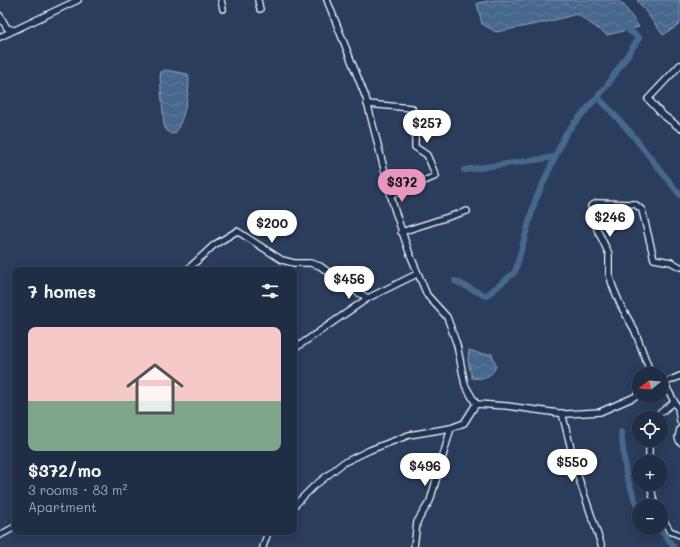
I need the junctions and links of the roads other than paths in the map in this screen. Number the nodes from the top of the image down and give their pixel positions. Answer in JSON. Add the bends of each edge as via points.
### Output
{"nodes":[{"id":1,"x":78,"y":0,"type":"edge"},
{"id":2,"x":221,"y":0,"type":"edge"},
{"id":3,"x":258,"y":0,"type":"edge"},
{"id":4,"x":327,"y":0,"type":"edge"},
{"id":5,"x":223,"y":9,"type":"dead end"},
{"id":6,"x":260,"y":9,"type":"dead end"},
{"id":7,"x":0,"y":16,"type":"edge"},
{"id":8,"x":14,"y":30,"type":"junction"},
{"id":9,"x":0,"y":38,"type":"edge"},
{"id":10,"x":680,"y":65,"type":"edge"},
{"id":11,"x":367,"y":104,"type":"junction"},
{"id":12,"x":680,"y":128,"type":"edge"},
{"id":13,"x":391,"y":195,"type":"junction"},
{"id":14,"x":467,"y":211,"type":"dead end"},
{"id":15,"x":401,"y":232,"type":"junction"},
{"id":16,"x":190,"y":267,"type":"edge"},
{"id":17,"x":680,"y":267,"type":"edge"},
{"id":18,"x":418,"y":274,"type":"junction"},
{"id":19,"x":368,"y":298,"type":"junction"},
{"id":20,"x":297,"y":347,"type":"edge"},
{"id":21,"x":648,"y":367,"type":"edge"},
{"id":22,"x":680,"y":376,"type":"edge"},
{"id":23,"x":668,"y":381,"type":"edge"},
{"id":24,"x":668,"y":393,"type":"edge"},
{"id":25,"x":632,"y":398,"type":"edge"},
{"id":26,"x":674,"y":402,"type":"junction"},
{"id":27,"x":476,"y":404,"type":"junction"},
{"id":28,"x":663,"y":411,"type":"edge"},
{"id":29,"x":562,"y":414,"type":"junction"},
{"id":30,"x":680,"y":422,"type":"edge"},
{"id":31,"x":450,"y":428,"type":"junction"},
{"id":32,"x":680,"y":429,"type":"edge"},
{"id":33,"x":680,"y":442,"type":"edge"},
{"id":34,"x":297,"y":503,"type":"edge"},
{"id":35,"x":668,"y":528,"type":"edge"},
{"id":36,"x":12,"y":529,"type":"edge"},
{"id":37,"x":0,"y":535,"type":"edge"},
{"id":38,"x":266,"y":535,"type":"edge"},
{"id":39,"x":680,"y":535,"type":"edge"},
{"id":40,"x":263,"y":547,"type":"edge"},
{"id":41,"x":414,"y":547,"type":"edge"},
{"id":42,"x":602,"y":547,"type":"edge"}],
"edges":[{"from":1,"to":8,"type":"street"},
{"from":2,"to":5,"type":"street"},
{"from":3,"to":6,"type":"street"},
{"from":4,"to":11,"type":"street"},
{"from":7,"to":8,"type":"street","via":[[7,28]]},
{"from":8,"to":9,"type":"street"},
{"from":10,"to":12,"type":"street","via":[[648,99]]},
{"from":11,"to":13,"type":"street"},
{"from":11,"to":13,"type":"street","via":[[412,108],[415,147],[427,155],[436,176]]},
{"from":13,"to":15,"type":"street"},
{"from":14,"to":15,"type":"street"},
{"from":15,"to":18,"type":"street"},
{"from":16,"to":19,"type":"street","via":[[214,245],[237,231],[282,260],[294,263],[310,262],[320,266]]},
{"from":17,"to":21,"type":"street","via":[[671,262],[654,259],[642,210],[635,204],[597,203],[591,206],[597,229],[609,254],[609,274],[613,287],[635,331]]},
{"from":18,"to":19,"type":"street"},
{"from":18,"to":27,"type":"street","via":[[427,295],[447,317],[457,345],[465,385]]},
{"from":19,"to":20,"type":"street"},
{"from":22,"to":23,"type":"street"},
{"from":24,"to":26,"type":"street"},
{"from":25,"to":29,"type":"street","via":[[600,412]]},
{"from":26,"to":28,"type":"street"},
{"from":26,"to":30,"type":"street","via":[[678,408]]},
{"from":27,"to":29,"type":"street"},
{"from":27,"to":31,"type":"street","via":[[464,423]]},
{"from":29,"to":42,"type":"street","via":[[578,476]]},
{"from":31,"to":34,"type":"street","via":[[409,435],[343,463],[312,487]]},
{"from":31,"to":41,"type":"street","via":[[430,501],[417,522]]},
{"from":32,"to":33,"type":"street"},
{"from":35,"to":39,"type":"street"},
{"from":36,"to":37,"type":"street"},
{"from":38,"to":40,"type":"street"}]}
